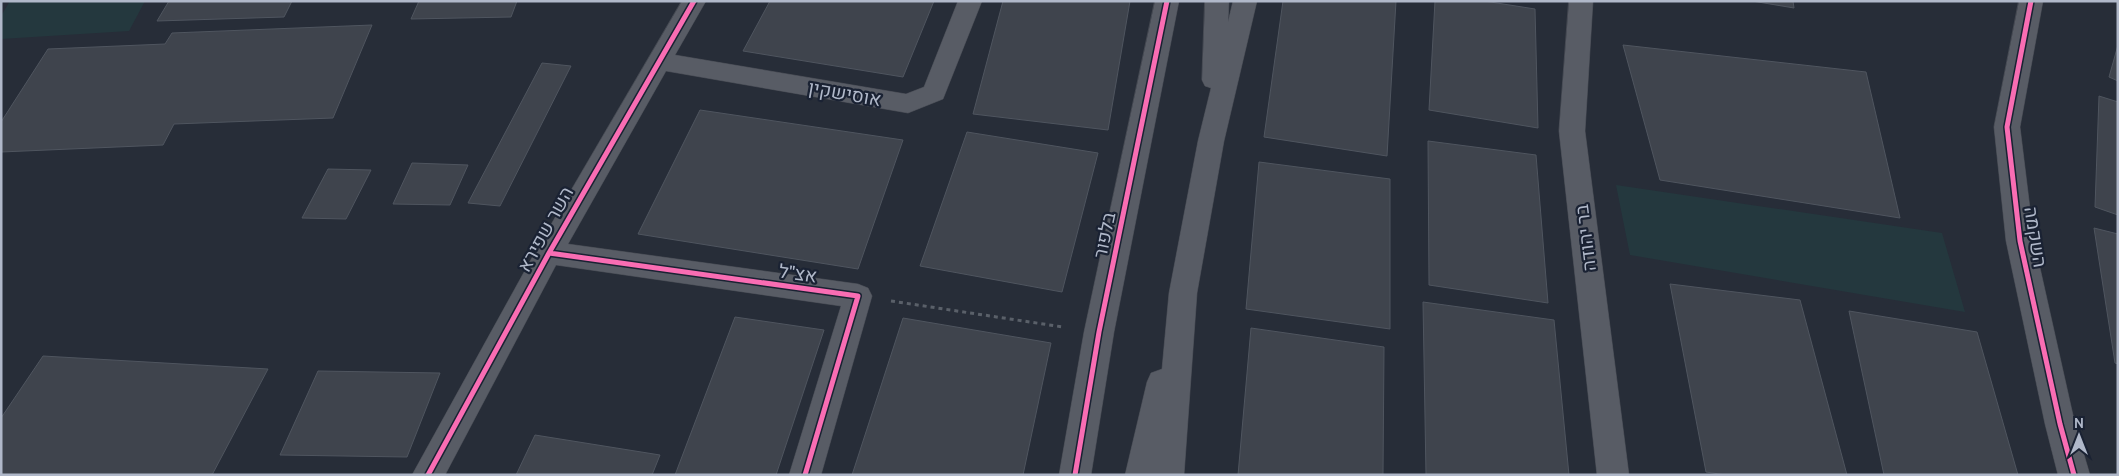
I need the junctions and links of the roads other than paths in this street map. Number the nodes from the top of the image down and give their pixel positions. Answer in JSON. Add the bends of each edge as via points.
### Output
{"nodes":[{"id":1,"x":694,"y":1,"type":"edge"},
{"id":2,"x":970,"y":1,"type":"edge"},
{"id":3,"x":1167,"y":1,"type":"edge"},
{"id":4,"x":1217,"y":1,"type":"edge"},
{"id":5,"x":1245,"y":1,"type":"edge"},
{"id":6,"x":1581,"y":1,"type":"edge"},
{"id":7,"x":2031,"y":1,"type":"edge"},
{"id":8,"x":658,"y":61,"type":"junction"},
{"id":9,"x":1211,"y":141,"type":"junction"},
{"id":10,"x":549,"y":253,"type":"junction"},
{"id":11,"x":1183,"y":293,"type":"junction"},
{"id":12,"x":428,"y":475,"type":"edge"},
{"id":13,"x":805,"y":475,"type":"edge"},
{"id":14,"x":1075,"y":475,"type":"edge"},
{"id":15,"x":1141,"y":475,"type":"edge"},
{"id":16,"x":1168,"y":475,"type":"edge"},
{"id":17,"x":1613,"y":475,"type":"edge"},
{"id":18,"x":2074,"y":475,"type":"edge"}],
"edges":[{"from":1,"to":8,"type":"street","name":"השר שפירא"},
{"from":2,"to":8,"type":"street","name":"אוסישקין","via":[[934,93],[908,104]]},
{"from":3,"to":14,"type":"street","name":"בלפור","via":[[1099,332]]},
{"from":4,"to":9,"type":"street"},
{"from":5,"to":9,"type":"street"},
{"from":6,"to":17,"type":"street","name":"בר יהודה","via":[[1572,131]]},
{"from":7,"to":18,"type":"street","name":"השקמה","via":[[2007,127],[2020,241]]},
{"from":8,"to":10,"type":"street","name":"השר שפירא"},
{"from":9,"to":11,"type":"street"},
{"from":10,"to":12,"type":"street","name":"השר שפירא"},
{"from":10,"to":13,"type":"street","name":"אצ\"ל","via":[[858,296]]},
{"from":11,"to":15,"type":"street"},
{"from":11,"to":16,"type":"street"}]}
